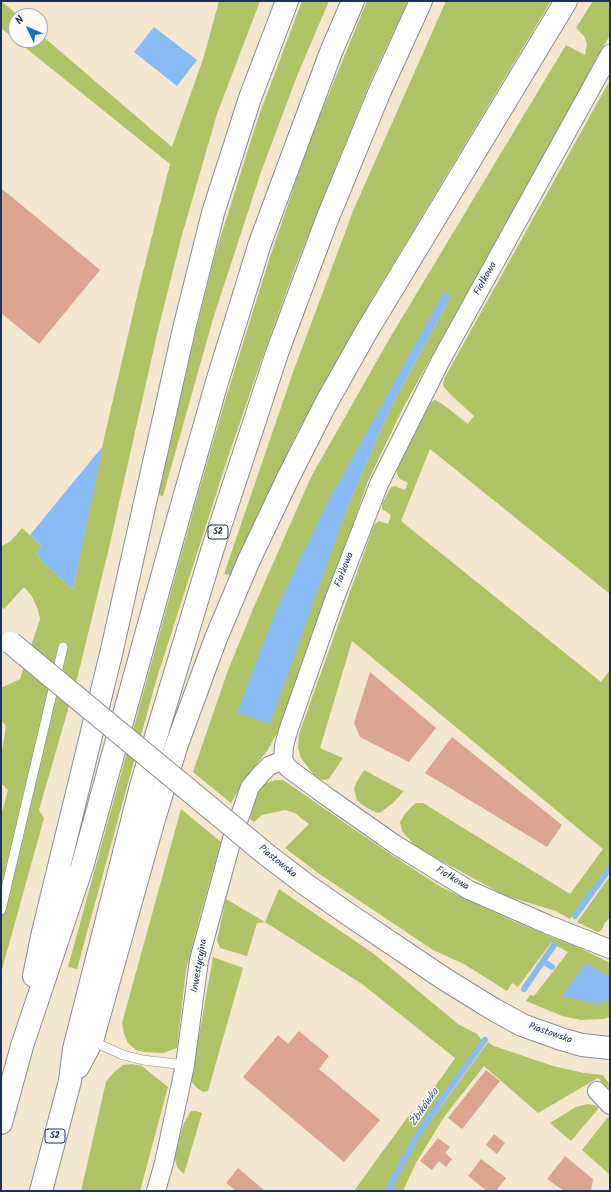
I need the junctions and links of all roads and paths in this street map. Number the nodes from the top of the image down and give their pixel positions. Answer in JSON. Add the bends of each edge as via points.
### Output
{"nodes":[{"id":1,"x":287,"y":1,"type":"edge"},
{"id":2,"x":353,"y":1,"type":"edge"},
{"id":3,"x":422,"y":1,"type":"edge"},
{"id":4,"x":566,"y":1,"type":"edge"},
{"id":5,"x":610,"y":54,"type":"edge"},
{"id":6,"x":6,"y":639,"type":"edge"},
{"id":7,"x":63,"y":647,"type":"dead end"},
{"id":8,"x":283,"y":760,"type":"junction"},
{"id":9,"x":1,"y":910,"type":"edge"},
{"id":10,"x":610,"y":948,"type":"edge"},
{"id":11,"x":92,"y":1041,"type":"junction"},
{"id":12,"x":22,"y":1046,"type":"junction"},
{"id":13,"x":610,"y":1048,"type":"edge"},
{"id":14,"x":185,"y":1065,"type":"junction"},
{"id":15,"x":70,"y":1081,"type":"junction"},
{"id":16,"x":597,"y":1091,"type":"dead end"},
{"id":17,"x":610,"y":1105,"type":"edge"},
{"id":18,"x":1,"y":1122,"type":"edge"},
{"id":19,"x":40,"y":1191,"type":"edge"},
{"id":20,"x":156,"y":1191,"type":"edge"}],
"edges":[{"from":1,"to":12,"type":"main road","via":[[250,98],[214,213],[184,329],[107,669],[42,932]]},
{"from":2,"to":12,"type":"main road","via":[[328,60],[260,243],[217,382],[82,867]]},
{"from":3,"to":15,"type":"main road","number":"S2","via":[[379,93],[323,229],[277,353],[212,551],[141,786],[74,1049]]},
{"from":4,"to":11,"type":"main road","via":[[365,334],[325,405],[249,560],[216,638],[177,744]]},
{"from":5,"to":8,"type":"street","name":"Fiołkowa","via":[[441,360],[379,484],[334,600],[288,731]]},
{"from":6,"to":13,"type":"main road","name":"Piastowska","bridge":true,"via":[[268,855],[340,909],[511,1019],[561,1039]]},
{"from":7,"to":9,"type":"lane"},
{"from":8,"to":10,"type":"street","name":"Fiołkowa","via":[[288,768],[338,805],[469,890]]},
{"from":8,"to":14,"type":"street","name":"Inwestycyjna","via":[[269,766],[250,787],[232,838],[199,960]]},
{"from":11,"to":14,"type":"lane","via":[[123,1055],[142,1060]]},
{"from":11,"to":15,"type":"main road"},
{"from":12,"to":18,"type":"main road"},
{"from":14,"to":20,"type":"street","name":"Inwestycyjna"},
{"from":15,"to":19,"type":"main road","number":"S2"},
{"from":16,"to":17,"type":"street"}]}
